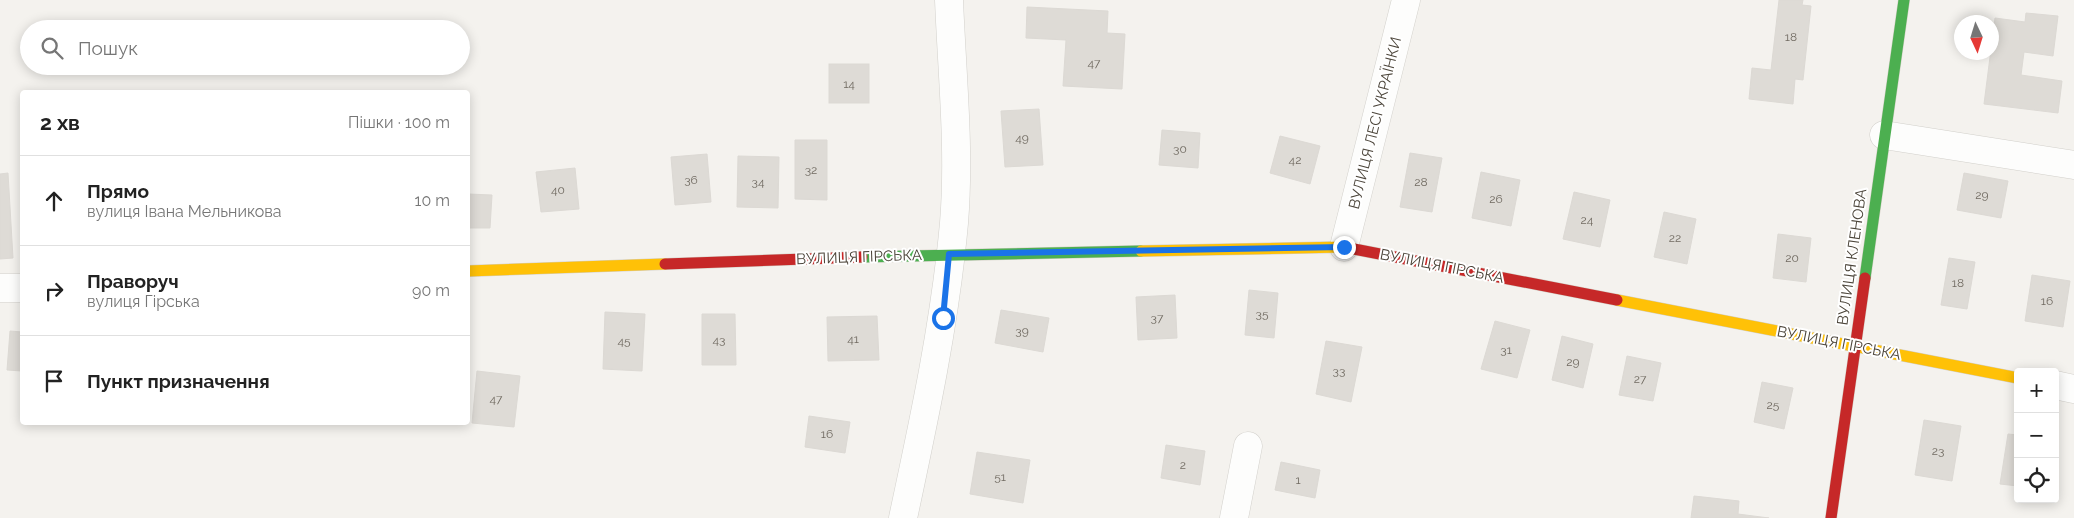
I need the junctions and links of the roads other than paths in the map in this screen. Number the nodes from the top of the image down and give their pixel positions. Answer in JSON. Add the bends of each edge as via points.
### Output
{"nodes":[{"id":1,"x":949,"y":0,"type":"edge"},
{"id":2,"x":1406,"y":0,"type":"edge"},
{"id":3,"x":1904,"y":0,"type":"edge"},
{"id":4,"x":1884,"y":135,"type":"junction"},
{"id":5,"x":2074,"y":165,"type":"edge"},
{"id":6,"x":1344,"y":247,"type":"junction"},
{"id":7,"x":949,"y":254,"type":"junction"},
{"id":8,"x":470,"y":271,"type":"edge"},
{"id":9,"x":0,"y":288,"type":"edge"},
{"id":10,"x":20,"y":288,"type":"edge"},
{"id":11,"x":1854,"y":346,"type":"junction"},
{"id":12,"x":2014,"y":377,"type":"edge"},
{"id":13,"x":2059,"y":386,"type":"edge"},
{"id":14,"x":2074,"y":389,"type":"edge"},
{"id":15,"x":1248,"y":446,"type":"dead end"},
{"id":16,"x":903,"y":518,"type":"edge"},
{"id":17,"x":1234,"y":518,"type":"edge"},
{"id":18,"x":1830,"y":518,"type":"edge"}],
"edges":[{"from":1,"to":7,"type":"street","via":[[956,145],[954,223]]},
{"from":2,"to":6,"type":"street","name":"ВУЛИЦЯ ЛЕСІ УКРАЇНКИ"},
{"from":3,"to":4,"type":"street","name":"ВУЛИЦЯ КЛЕНОВА"},
{"from":4,"to":5,"type":"street"},
{"from":4,"to":11,"type":"street","name":"ВУЛИЦЯ КЛЕНОВА"},
{"from":6,"to":7,"type":"street","name":"ВУЛИЦЯ ГІРСЬКА"},
{"from":6,"to":11,"type":"street","name":"ВУЛИЦЯ ГІРСЬКА"},
{"from":7,"to":8,"type":"street","name":"ВУЛИЦЯ ГІРСЬКА"},
{"from":7,"to":16,"type":"street","via":[[943,318]]},
{"from":9,"to":10,"type":"street"},
{"from":11,"to":12,"type":"street","name":"ВУЛИЦЯ ГІРСЬКА"},
{"from":11,"to":18,"type":"street","name":"ВУЛИЦЯ КЛЕНОВА"},
{"from":13,"to":14,"type":"street"},
{"from":15,"to":17,"type":"street"}]}
